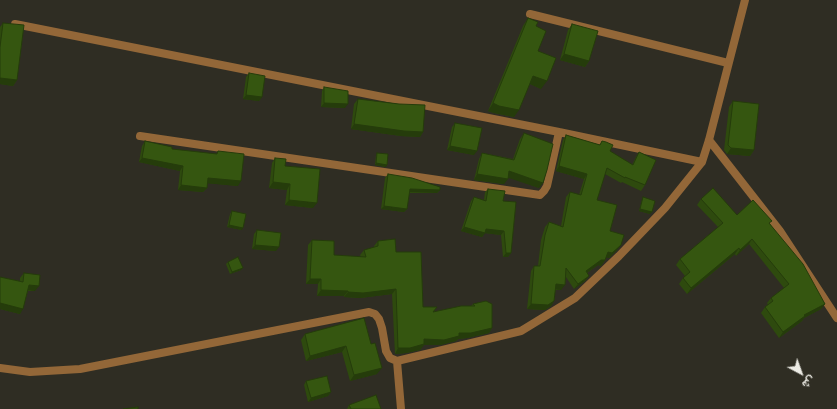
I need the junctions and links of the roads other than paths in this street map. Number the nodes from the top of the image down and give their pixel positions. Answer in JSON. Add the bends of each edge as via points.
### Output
{"nodes":[{"id":1,"x":744,"y":0,"type":"edge"},
{"id":2,"x":530,"y":14,"type":"dead end"},
{"id":3,"x":15,"y":24,"type":"edge"},
{"id":4,"x":728,"y":63,"type":"junction"},
{"id":5,"x":559,"y":132,"type":"junction"},
{"id":6,"x":140,"y":136,"type":"dead end"},
{"id":7,"x":709,"y":140,"type":"junction"},
{"id":8,"x":702,"y":162,"type":"junction"},
{"id":9,"x":837,"y":318,"type":"edge"},
{"id":10,"x":396,"y":361,"type":"junction"},
{"id":11,"x":0,"y":368,"type":"edge"},
{"id":12,"x":400,"y":409,"type":"edge"}],
"edges":[{"from":1,"to":4,"type":"street"},
{"from":2,"to":4,"type":"street"},
{"from":3,"to":5,"type":"street"},
{"from":4,"to":7,"type":"street"},
{"from":5,"to":6,"type":"street","via":[[547,186],[540,195]]},
{"from":5,"to":8,"type":"street"},
{"from":7,"to":8,"type":"street"},
{"from":7,"to":9,"type":"street","via":[[780,232]]},
{"from":8,"to":10,"type":"street","via":[[665,208],[575,298],[521,331]]},
{"from":10,"to":11,"type":"street","via":[[390,358],[386,351],[379,319],[369,312],[80,369],[30,372]]},
{"from":10,"to":12,"type":"street"}]}
